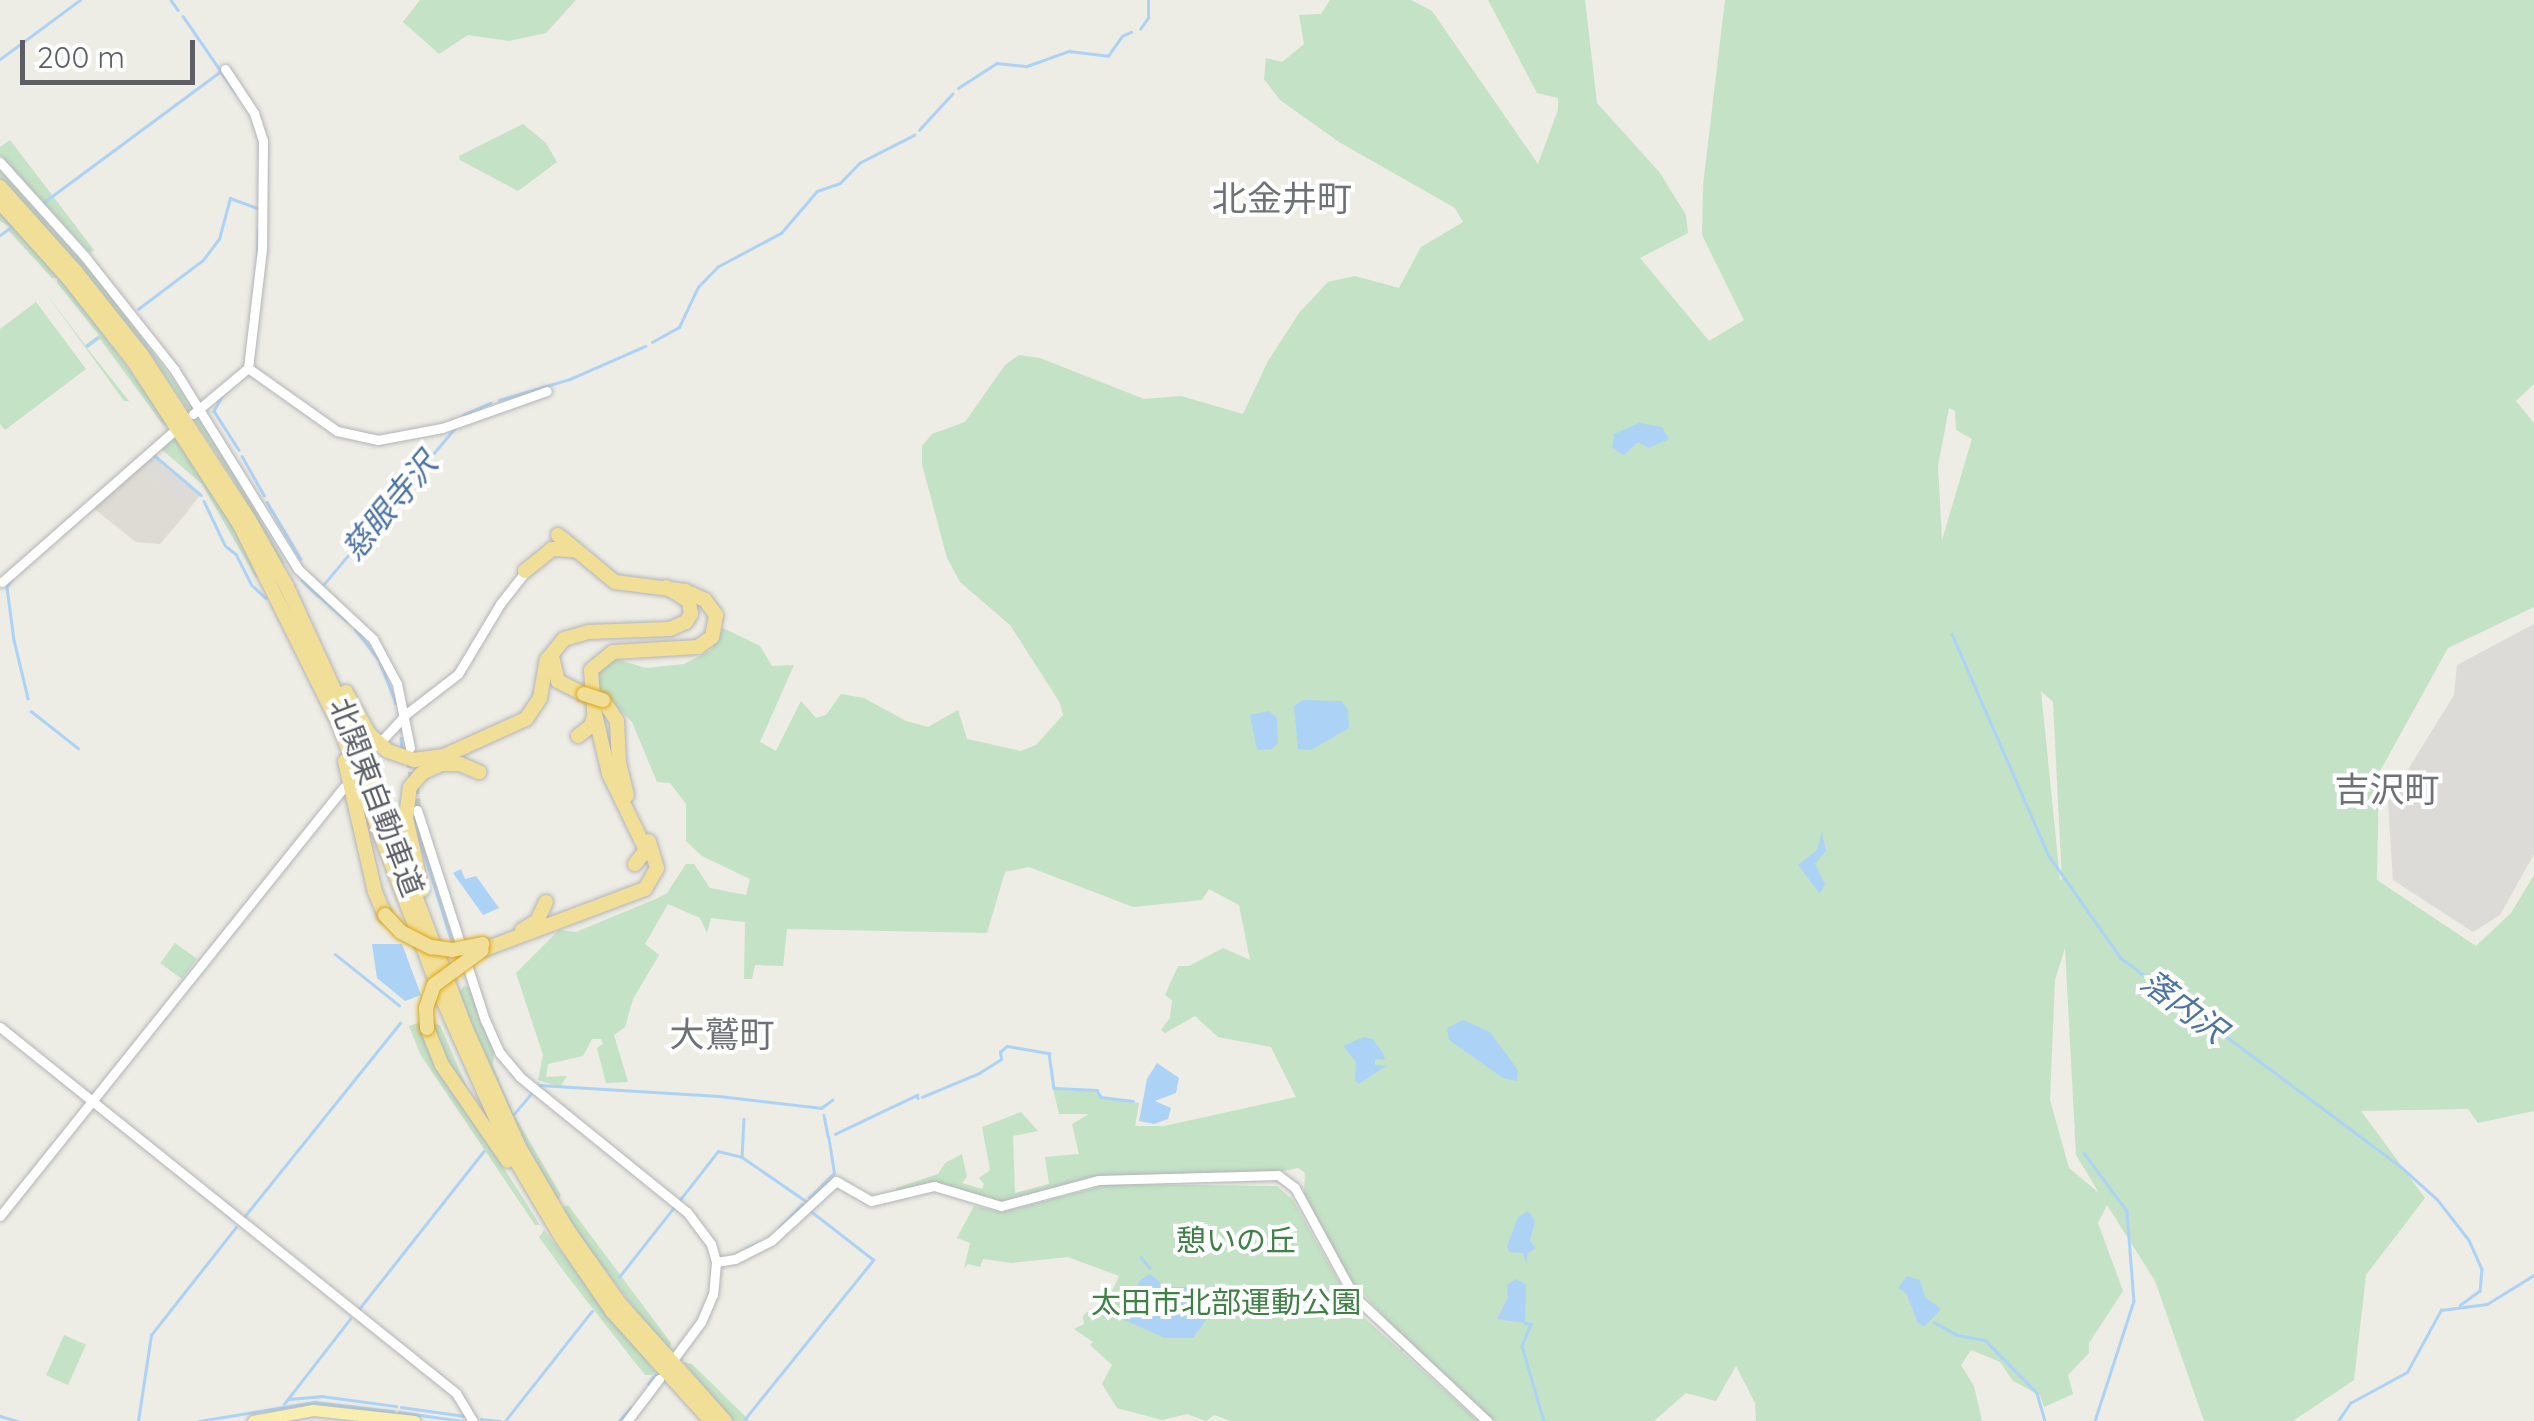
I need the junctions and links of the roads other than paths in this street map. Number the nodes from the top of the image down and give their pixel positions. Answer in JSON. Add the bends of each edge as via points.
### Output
{"nodes":[{"id":1,"x":226,"y":69,"type":"dead end"},
{"id":2,"x":0,"y":162,"type":"edge"},
{"id":3,"x":0,"y":187,"type":"edge"},
{"id":4,"x":0,"y":202,"type":"edge"},
{"id":5,"x":248,"y":368,"type":"junction"},
{"id":6,"x":547,"y":390,"type":"dead end"},
{"id":7,"x":197,"y":410,"type":"junction"},
{"id":8,"x":174,"y":431,"type":"dead end"},
{"id":9,"x":560,"y":533,"type":"joint"},
{"id":10,"x":578,"y":553,"type":"junction"},
{"id":11,"x":525,"y":572,"type":"junction"},
{"id":12,"x":2,"y":582,"type":"edge"},
{"id":13,"x":666,"y":588,"type":"junction"},
{"id":14,"x":294,"y":603,"type":"junction"},
{"id":15,"x":559,"y":643,"type":"junction"},
{"id":16,"x":316,"y":674,"type":"junction"},
{"id":17,"x":599,"y":705,"type":"junction"},
{"id":18,"x":406,"y":714,"type":"junction"},
{"id":19,"x":578,"y":736,"type":"dead end"},
{"id":20,"x":383,"y":739,"type":"dead end"},
{"id":21,"x":410,"y":748,"type":"tunnel mouth"},
{"id":22,"x":480,"y":772,"type":"dead end"},
{"id":23,"x":344,"y":787,"type":"dead end"},
{"id":24,"x":417,"y":810,"type":"tunnel mouth"},
{"id":25,"x":635,"y":864,"type":"dead end"},
{"id":26,"x":546,"y":902,"type":"dead end"},
{"id":27,"x":484,"y":947,"type":"junction"},
{"id":28,"x":447,"y":982,"type":"junction"},
{"id":29,"x":0,"y":1027,"type":"edge"},
{"id":30,"x":89,"y":1102,"type":"junction"},
{"id":31,"x":0,"y":1216,"type":"edge"},
{"id":32,"x":560,"y":1236,"type":"junction"},
{"id":33,"x":716,"y":1262,"type":"junction"},
{"id":34,"x":675,"y":1357,"type":"dead end"},
{"id":35,"x":659,"y":1379,"type":"dead end"},
{"id":36,"x":360,"y":1414,"type":"junction"},
{"id":37,"x":252,"y":1421,"type":"edge"},
{"id":38,"x":385,"y":1421,"type":"edge"},
{"id":39,"x":414,"y":1421,"type":"edge"},
{"id":40,"x":474,"y":1421,"type":"edge"},
{"id":41,"x":626,"y":1421,"type":"edge"},
{"id":42,"x":711,"y":1421,"type":"edge"},
{"id":43,"x":725,"y":1421,"type":"edge"},
{"id":44,"x":1487,"y":1421,"type":"edge"}],
"edges":[{"from":1,"to":5,"type":"street","via":[[264,141],[262,249]]},
{"from":2,"to":7,"type":"street","via":[[86,258]]},
{"from":3,"to":14,"type":"highway","name":"北関東自動車道","via":[[76,272],[172,398]]},
{"from":4,"to":16,"type":"highway","name":"北関東自動車道","via":[[101,318],[190,442],[274,584]]},
{"from":5,"to":6,"type":"street","via":[[336,431],[378,440],[442,428]]},
{"from":5,"to":7,"type":"street"},
{"from":7,"to":18,"type":"street","via":[[293,562],[379,648]]},
{"from":8,"to":12,"type":"street"},
{"from":9,"to":10,"type":"highway"},
{"from":9,"to":11,"type":"street"},
{"from":10,"to":11,"type":"highway","via":[[557,547]]},
{"from":10,"to":13,"type":"highway","via":[[614,582]]},
{"from":11,"to":18,"type":"street","via":[[458,674]]},
{"from":13,"to":15,"type":"highway","via":[[691,605],[682,625],[588,632]]},
{"from":13,"to":17,"type":"highway","via":[[710,605],[712,636],[691,648],[601,658],[590,675]]},
{"from":14,"to":15,"type":"highway","via":[[369,734],[388,751],[414,760],[444,756],[521,724],[538,703],[547,660]]},
{"from":14,"to":28,"type":"highway","name":"北関東自動車道","via":[[360,749]]},
{"from":15,"to":17,"type":"highway","bridge":true,"via":[[554,676]]},
{"from":16,"to":27,"type":"highway","bridge":true,"via":[[385,914],[401,932],[431,947]]},
{"from":16,"to":32,"type":"highway","name":"北関東自動車道","via":[[476,1080]]},
{"from":17,"to":19,"type":"highway","via":[[591,726]]},
{"from":17,"to":25,"type":"highway","via":[[609,774],[646,850]]},
{"from":17,"to":27,"type":"highway","via":[[617,721],[623,784],[655,856],[654,880],[639,892]]},
{"from":18,"to":20,"type":"street"},
{"from":18,"to":21,"type":"street"},
{"from":22,"to":28,"type":"highway","via":[[456,763],[436,765],[416,779],[406,798],[407,827]]},
{"from":23,"to":30,"type":"street"},
{"from":24,"to":33,"type":"street","via":[[500,1053],[520,1077],[688,1212]]},
{"from":26,"to":27,"type":"highway","via":[[533,925]]},
{"from":27,"to":32,"type":"highway","bridge":true,"via":[[434,985],[427,1028],[442,1065]]},
{"from":28,"to":43,"type":"highway","name":"北関東自動車道","via":[[505,1119],[568,1229],[642,1331]]},
{"from":29,"to":30,"type":"street"},
{"from":30,"to":31,"type":"street"},
{"from":30,"to":40,"type":"street","via":[[456,1393]]},
{"from":32,"to":42,"type":"highway","name":"北関東自動車道","via":[[635,1339]]},
{"from":33,"to":34,"type":"street","via":[[709,1308]]},
{"from":33,"to":44,"type":"street","via":[[771,1242],[836,1181],[871,1201],[934,1186],[1000,1206],[1098,1180],[1278,1175],[1295,1188],[1354,1296]]},
{"from":35,"to":41,"type":"street"},
{"from":36,"to":37,"type":"main road","via":[[313,1410]]},
{"from":36,"to":38,"type":"main road"},
{"from":36,"to":39,"type":"main road"}]}
